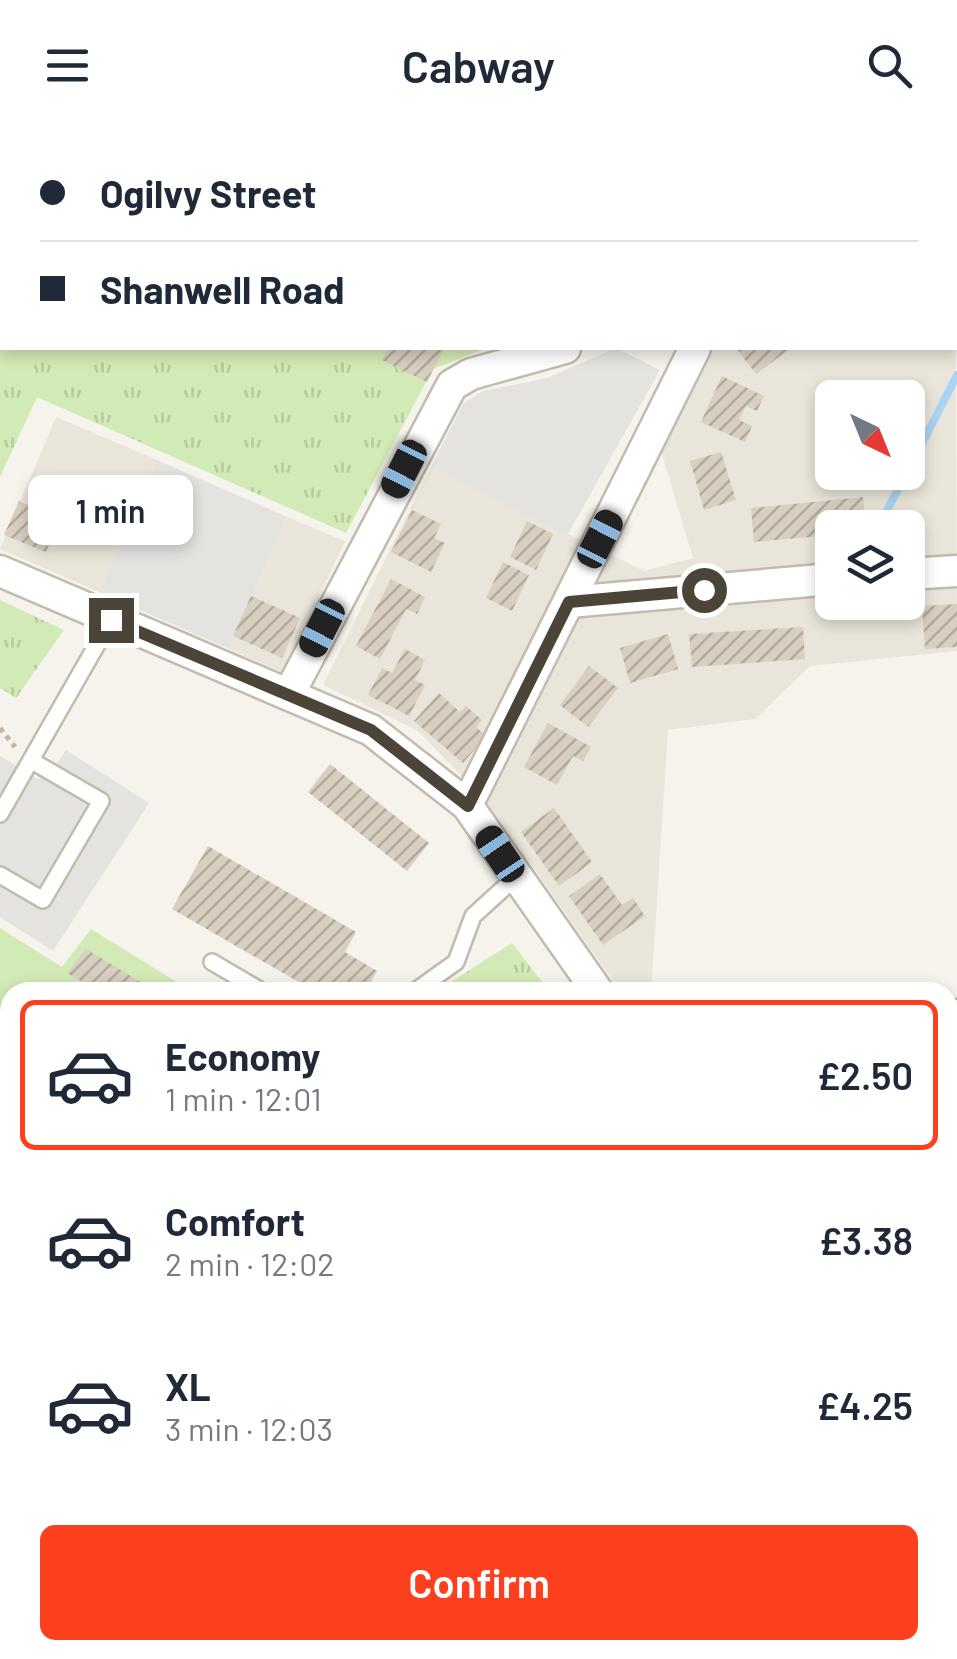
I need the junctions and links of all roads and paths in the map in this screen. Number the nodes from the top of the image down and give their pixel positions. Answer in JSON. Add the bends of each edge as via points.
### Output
{"nodes":[{"id":1,"x":558,"y":350,"type":"edge"},
{"id":2,"x":694,"y":350,"type":"edge"},
{"id":3,"x":0,"y":571,"type":"edge"},
{"id":4,"x":957,"y":571,"type":"edge"},
{"id":5,"x":925,"y":573,"type":"edge"},
{"id":6,"x":815,"y":580,"type":"edge"},
{"id":7,"x":569,"y":602,"type":"junction"},
{"id":8,"x":111,"y":620,"type":"junction"},
{"id":9,"x":290,"y":692,"type":"junction"},
{"id":10,"x":0,"y":728,"type":"edge"},
{"id":11,"x":17,"y":752,"type":"dead end"},
{"id":12,"x":32,"y":761,"type":"junction"},
{"id":13,"x":468,"y":806,"type":"junction"},
{"id":14,"x":0,"y":814,"type":"edge"},
{"id":15,"x":0,"y":875,"type":"edge"},
{"id":16,"x":516,"y":878,"type":"junction"},
{"id":17,"x":212,"y":962,"type":"dead end"},
{"id":18,"x":246,"y":982,"type":"edge"},
{"id":19,"x":428,"y":982,"type":"edge"},
{"id":20,"x":591,"y":982,"type":"edge"}],
"edges":[{"from":1,"to":9,"type":"street","via":[[452,385]]},
{"from":2,"to":7,"type":"street"},
{"from":3,"to":8,"type":"street"},
{"from":4,"to":5,"type":"street"},
{"from":6,"to":7,"type":"street"},
{"from":7,"to":13,"type":"street"},
{"from":8,"to":9,"type":"street"},
{"from":8,"to":12,"type":"lane"},
{"from":9,"to":13,"type":"street","via":[[371,730]]},
{"from":10,"to":11,"type":"path"},
{"from":12,"to":14,"type":"lane"},
{"from":12,"to":15,"type":"lane","via":[[101,801],[44,900]]},
{"from":13,"to":16,"type":"street"},
{"from":16,"to":19,"type":"lane","via":[[473,916],[456,962]]},
{"from":16,"to":20,"type":"street"},
{"from":17,"to":18,"type":"lane"}]}
